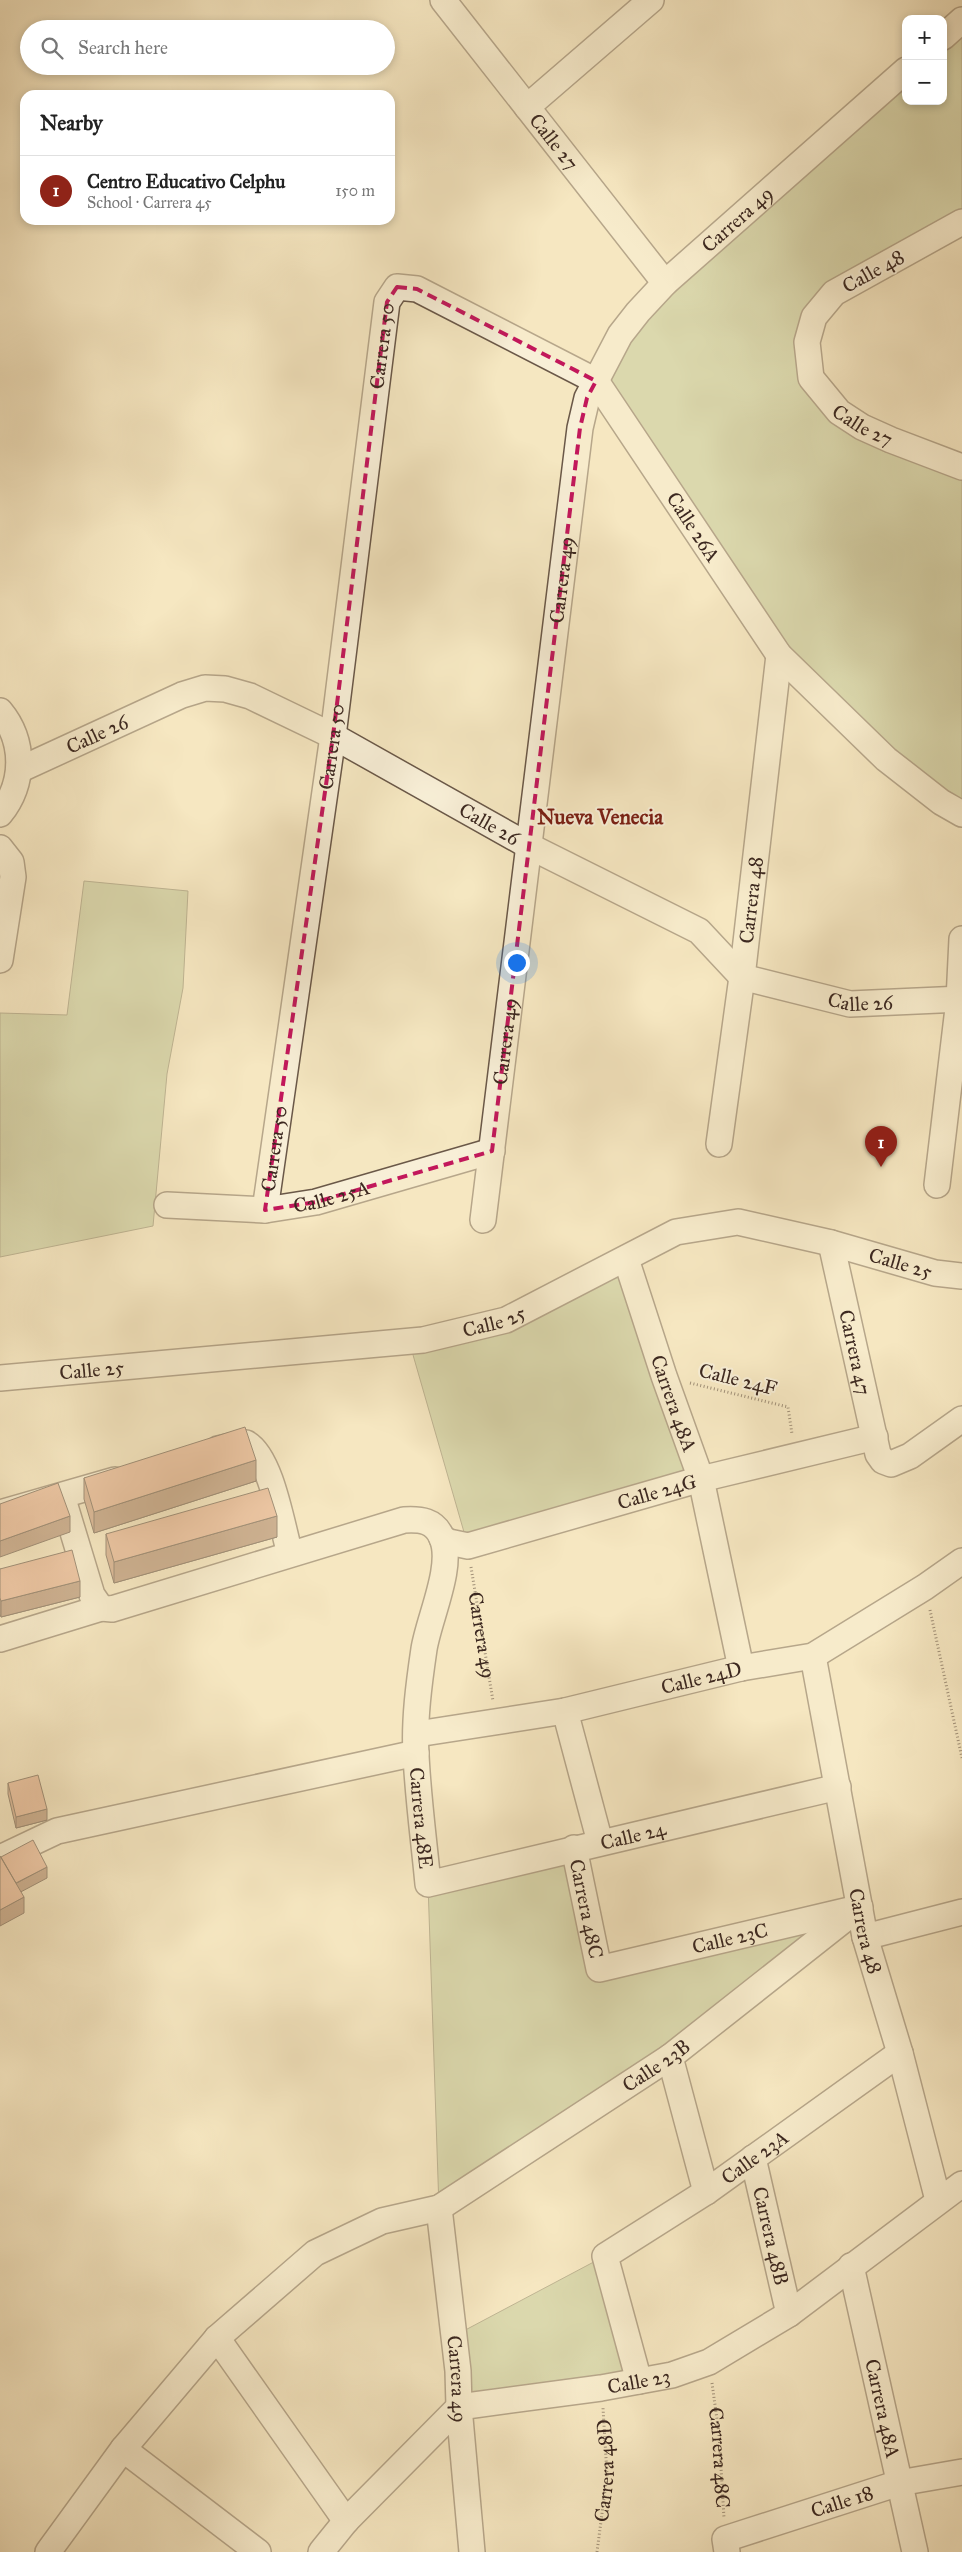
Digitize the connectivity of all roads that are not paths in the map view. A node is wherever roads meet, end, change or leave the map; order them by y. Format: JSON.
{"nodes":[{"id":1,"x":442,"y":0,"type":"edge"},
{"id":2,"x":651,"y":0,"type":"edge"},
{"id":3,"x":962,"y":20,"type":"edge"},
{"id":4,"x":947,"y":33,"type":"edge"},
{"id":5,"x":902,"y":74,"type":"edge"},
{"id":6,"x":527,"y":107,"type":"junction"},
{"id":7,"x":962,"y":222,"type":"edge"},
{"id":8,"x":665,"y":283,"type":"junction"},
{"id":9,"x":397,"y":288,"type":"joint"},
{"id":10,"x":807,"y":342,"type":"joint"},
{"id":11,"x":596,"y":381,"type":"junction"},
{"id":12,"x":962,"y":467,"type":"edge"},
{"id":13,"x":779,"y":655,"type":"junction"},
{"id":14,"x":0,"y":711,"type":"edge"},
{"id":15,"x":333,"y":736,"type":"junction"},
{"id":16,"x":19,"y":770,"type":"junction"},
{"id":17,"x":0,"y":814,"type":"edge"},
{"id":18,"x":962,"y":814,"type":"edge"},
{"id":19,"x":529,"y":846,"type":"junction"},
{"id":20,"x":0,"y":848,"type":"edge"},
{"id":21,"x":962,"y":939,"type":"edge"},
{"id":22,"x":0,"y":960,"type":"edge"},
{"id":23,"x":742,"y":977,"type":"junction"},
{"id":24,"x":960,"y":1000,"type":"edge"},
{"id":25,"x":719,"y":1144,"type":"dead end"},
{"id":26,"x":492,"y":1152,"type":"junction"},
{"id":27,"x":937,"y":1185,"type":"dead end"},
{"id":28,"x":167,"y":1205,"type":"dead end"},
{"id":29,"x":265,"y":1210,"type":"junction"},
{"id":30,"x":483,"y":1220,"type":"dead end"},
{"id":31,"x":831,"y":1243,"type":"junction"},
{"id":32,"x":626,"y":1260,"type":"junction"},
{"id":33,"x":962,"y":1276,"type":"edge"},
{"id":34,"x":0,"y":1378,"type":"edge"},
{"id":35,"x":962,"y":1420,"type":"edge"},
{"id":36,"x":875,"y":1437,"type":"junction"},
{"id":37,"x":195,"y":1456,"type":"edge"},
{"id":38,"x":138,"y":1473,"type":"edge"},
{"id":39,"x":701,"y":1479,"type":"junction"},
{"id":40,"x":62,"y":1496,"type":"junction"},
{"id":41,"x":0,"y":1513,"type":"edge"},
{"id":42,"x":442,"y":1538,"type":"junction"},
{"id":43,"x":290,"y":1554,"type":"junction"},
{"id":44,"x":962,"y":1561,"type":"edge"},
{"id":45,"x":101,"y":1608,"type":"junction"},
{"id":46,"x":0,"y":1639,"type":"edge"},
{"id":47,"x":813,"y":1656,"type":"junction"},
{"id":48,"x":741,"y":1668,"type":"junction"},
{"id":49,"x":565,"y":1711,"type":"junction"},
{"id":50,"x":416,"y":1743,"type":"junction"},
{"id":51,"x":838,"y":1787,"type":"junction"},
{"id":52,"x":600,"y":1842,"type":"junction"},
{"id":53,"x":574,"y":1848,"type":"junction"},
{"id":54,"x":0,"y":1858,"type":"edge"},
{"id":55,"x":428,"y":1884,"type":"joint"},
{"id":56,"x":860,"y":1907,"type":"junction"},
{"id":57,"x":962,"y":1912,"type":"edge"},
{"id":58,"x":865,"y":1936,"type":"junction"},
{"id":59,"x":599,"y":1969,"type":"joint"},
{"id":60,"x":900,"y":2053,"type":"junction"},
{"id":61,"x":670,"y":2057,"type":"junction"},
{"id":62,"x":753,"y":2158,"type":"junction"},
{"id":63,"x":962,"y":2184,"type":"edge"},
{"id":64,"x":706,"y":2192,"type":"junction"},
{"id":65,"x":938,"y":2200,"type":"junction"},
{"id":66,"x":439,"y":2208,"type":"junction"},
{"id":67,"x":851,"y":2266,"type":"junction"},
{"id":68,"x":789,"y":2314,"type":"junction"},
{"id":69,"x":217,"y":2338,"type":"junction"},
{"id":70,"x":639,"y":2381,"type":"junction"},
{"id":71,"x":459,"y":2407,"type":"junction"},
{"id":72,"x":123,"y":2449,"type":"junction"},
{"id":73,"x":962,"y":2472,"type":"edge"},
{"id":74,"x":899,"y":2483,"type":"junction"},
{"id":75,"x":346,"y":2520,"type":"junction"},
{"id":76,"x":726,"y":2546,"type":"edge"},
{"id":77,"x":48,"y":2552,"type":"edge"},
{"id":78,"x":258,"y":2552,"type":"edge"},
{"id":79,"x":321,"y":2552,"type":"edge"},
{"id":80,"x":472,"y":2552,"type":"edge"},
{"id":81,"x":915,"y":2552,"type":"edge"}],
"edges":[{"from":1,"to":6,"type":"street","name":"Calle 27"},
{"from":2,"to":6,"type":"street"},
{"from":3,"to":4,"type":"street"},
{"from":5,"to":8,"type":"street","name":"Carrera 49"},
{"from":6,"to":8,"type":"street","name":"Calle 27"},
{"from":7,"to":10,"type":"street","name":"Calle 48"},
{"from":8,"to":11,"type":"street","name":"Carrera 49"},
{"from":9,"to":11,"type":"street","name":"Calle 26A"},
{"from":9,"to":15,"type":"street","name":"Carrera 50"},
{"from":10,"to":12,"type":"street","name":"Calle 27"},
{"from":11,"to":13,"type":"street","name":"Calle 26A"},
{"from":11,"to":19,"type":"street","name":"Carrera 49"},
{"from":13,"to":18,"type":"street","name":"Calle 26A"},
{"from":13,"to":23,"type":"street","name":"Carrera 48"},
{"from":14,"to":16,"type":"street"},
{"from":15,"to":16,"type":"street","name":"Calle 26"},
{"from":15,"to":19,"type":"street","name":"Calle 26"},
{"from":15,"to":29,"type":"street","name":"Carrera 50"},
{"from":16,"to":17,"type":"street"},
{"from":19,"to":23,"type":"street","name":"Calle 26"},
{"from":19,"to":26,"type":"street","name":"Carrera 49"},
{"from":20,"to":22,"type":"street"},
{"from":21,"to":24,"type":"street"},
{"from":23,"to":24,"type":"street","name":"Calle 26"},
{"from":23,"to":25,"type":"street","name":"Carrera 48"},
{"from":24,"to":27,"type":"street"},
{"from":26,"to":29,"type":"street","name":"Calle 25A"},
{"from":26,"to":30,"type":"street","name":"Carrera 49"},
{"from":28,"to":29,"type":"street","name":"Calle 25A"},
{"from":31,"to":32,"type":"street","name":"Calle 25"},
{"from":31,"to":33,"type":"street","name":"Calle 25"},
{"from":31,"to":36,"type":"street","name":"Carrera 47"},
{"from":32,"to":34,"type":"street","name":"Calle 25"},
{"from":32,"to":39,"type":"street","name":"Carrera 48A"},
{"from":35,"to":36,"type":"street","name":"Carrera 47"},
{"from":36,"to":39,"type":"street","name":"Calle 24G"},
{"from":37,"to":43,"type":"street"},
{"from":38,"to":40,"type":"street"},
{"from":39,"to":42,"type":"street","name":"Calle 24G"},
{"from":39,"to":48,"type":"street","name":"Carrera 48A"},
{"from":40,"to":41,"type":"street"},
{"from":40,"to":45,"type":"street"},
{"from":42,"to":43,"type":"street"},
{"from":42,"to":50,"type":"street","name":"Carrera 48E"},
{"from":43,"to":45,"type":"street"},
{"from":44,"to":47,"type":"street","name":"Calle 24D"},
{"from":45,"to":46,"type":"street"},
{"from":47,"to":48,"type":"street","name":"Calle 24D"},
{"from":47,"to":51,"type":"street","name":"Carrera 48"},
{"from":48,"to":49,"type":"street","name":"Calle 24D"},
{"from":49,"to":50,"type":"street","name":"Calle 24D"},
{"from":49,"to":52,"type":"street","name":"Carrera 48C"},
{"from":50,"to":54,"type":"street","name":"Calle 24D"},
{"from":50,"to":55,"type":"street","name":"Carrera 48E"},
{"from":51,"to":52,"type":"street","name":"Calle 24"},
{"from":51,"to":56,"type":"street","name":"Carrera 48"},
{"from":52,"to":53,"type":"street","name":"Calle 24"},
{"from":53,"to":55,"type":"street","name":"Calle 24"},
{"from":53,"to":59,"type":"street","name":"Carrera 48C"},
{"from":56,"to":58,"type":"street","name":"Carrera 48"},
{"from":56,"to":59,"type":"street","name":"Calle 23C"},
{"from":56,"to":61,"type":"street","name":"Calle 23B"},
{"from":57,"to":58,"type":"street"},
{"from":58,"to":60,"type":"street","name":"Carrera 48"},
{"from":60,"to":62,"type":"street","name":"Calle 23A"},
{"from":60,"to":65,"type":"street","name":"Carrera 48"},
{"from":61,"to":64,"type":"street"},
{"from":61,"to":66,"type":"street","name":"Calle 23B"},
{"from":62,"to":64,"type":"street","name":"Calle 23A"},
{"from":62,"to":68,"type":"street","name":"Carrera 48B"},
{"from":63,"to":65,"type":"street","name":"Calle 23"},
{"from":64,"to":70,"type":"street","name":"Calle 23A"},
{"from":65,"to":67,"type":"street","name":"Calle 23"},
{"from":66,"to":69,"type":"street"},
{"from":66,"to":71,"type":"street","name":"Carrera 49"},
{"from":67,"to":68,"type":"street","name":"Calle 23"},
{"from":67,"to":74,"type":"street","name":"Carrera 48A"},
{"from":68,"to":70,"type":"street","name":"Calle 23"},
{"from":69,"to":72,"type":"street"},
{"from":69,"to":75,"type":"street"},
{"from":70,"to":71,"type":"street","name":"Calle 23"},
{"from":71,"to":75,"type":"street"},
{"from":71,"to":80,"type":"street","name":"Carrera 49"},
{"from":72,"to":77,"type":"street"},
{"from":72,"to":78,"type":"street"},
{"from":73,"to":74,"type":"street","name":"Calle 18"},
{"from":74,"to":76,"type":"street","name":"Calle 18"},
{"from":74,"to":81,"type":"street","name":"Carrera 48A"},
{"from":75,"to":79,"type":"street"}]}
